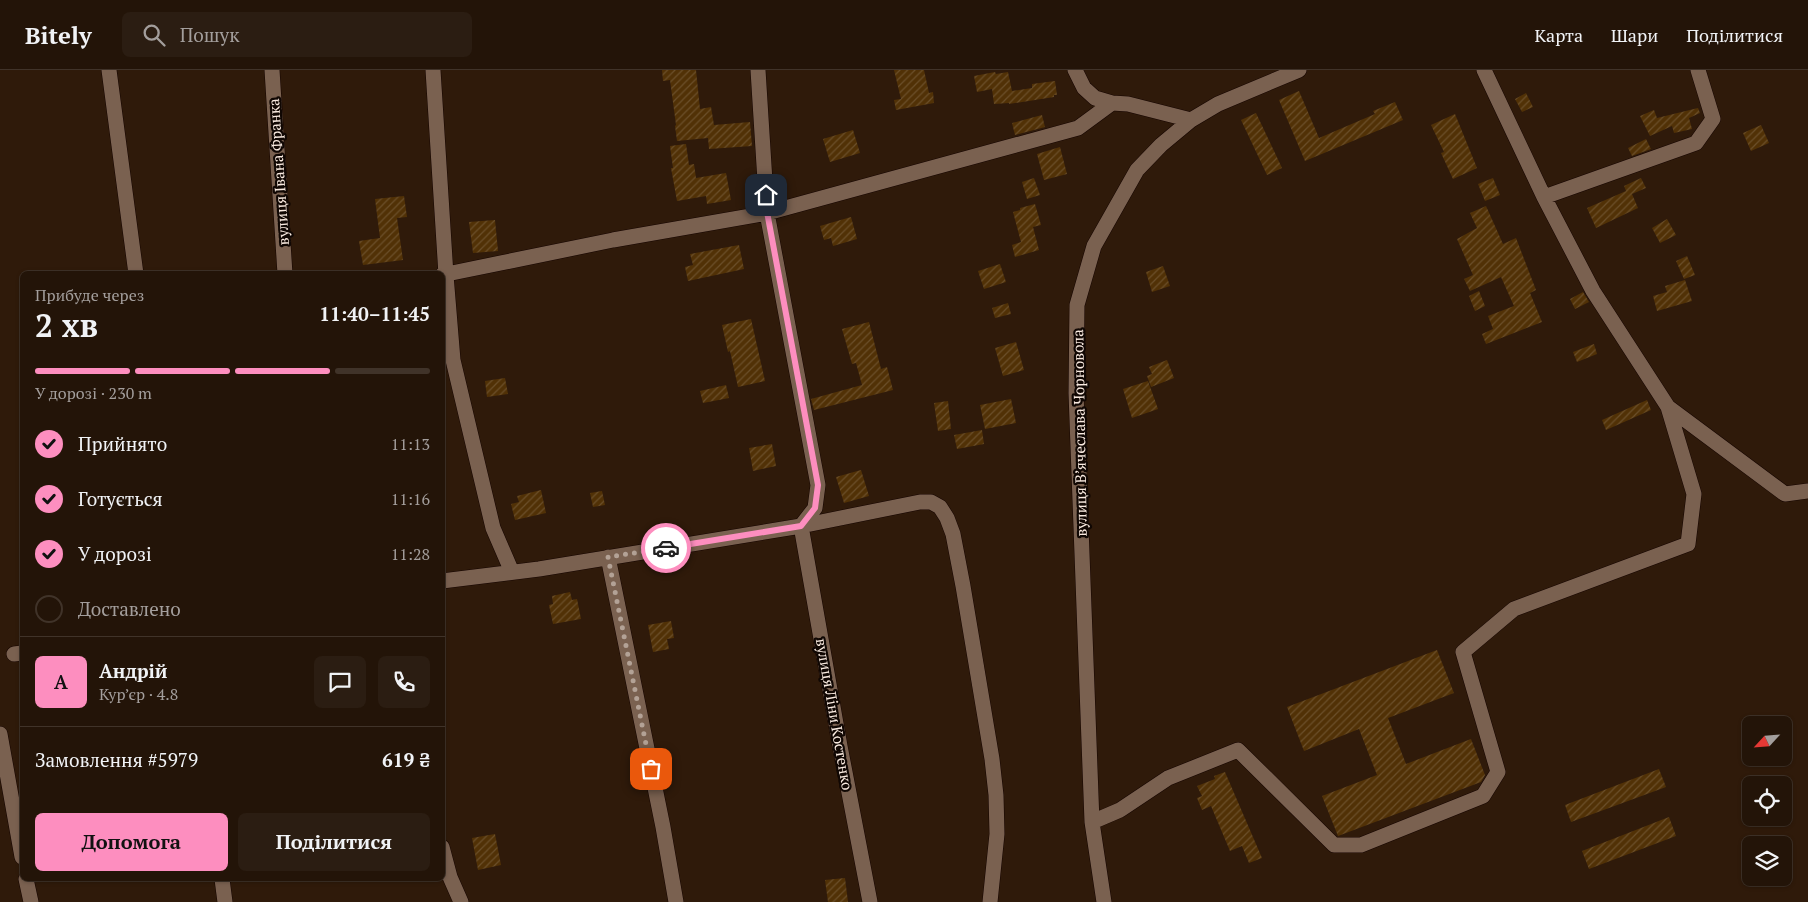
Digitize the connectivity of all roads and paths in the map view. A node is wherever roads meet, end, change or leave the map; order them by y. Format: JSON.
{"nodes":[{"id":1,"x":109,"y":70,"type":"edge"},
{"id":2,"x":272,"y":70,"type":"edge"},
{"id":3,"x":433,"y":70,"type":"edge"},
{"id":4,"x":758,"y":70,"type":"edge"},
{"id":5,"x":1075,"y":70,"type":"edge"},
{"id":6,"x":1299,"y":70,"type":"edge"},
{"id":7,"x":1484,"y":70,"type":"edge"},
{"id":8,"x":1698,"y":70,"type":"edge"},
{"id":9,"x":1112,"y":104,"type":"junction"},
{"id":10,"x":1191,"y":120,"type":"junction"},
{"id":11,"x":1544,"y":197,"type":"junction"},
{"id":12,"x":767,"y":212,"type":"junction"},
{"id":13,"x":136,"y":271,"type":"edge"},
{"id":14,"x":285,"y":271,"type":"edge"},
{"id":15,"x":444,"y":271,"type":"edge"},
{"id":16,"x":445,"y":275,"type":"edge"},
{"id":17,"x":445,"y":284,"type":"edge"},
{"id":18,"x":1668,"y":407,"type":"junction"},
{"id":19,"x":1808,"y":491,"type":"edge"},
{"id":20,"x":801,"y":526,"type":"junction"},
{"id":21,"x":608,"y":557,"type":"junction"},
{"id":22,"x":512,"y":572,"type":"junction"},
{"id":23,"x":445,"y":582,"type":"edge"},
{"id":24,"x":0,"y":734,"type":"edge"},
{"id":25,"x":1092,"y":822,"type":"junction"},
{"id":26,"x":20,"y":846,"type":"edge"},
{"id":27,"x":445,"y":858,"type":"edge"},
{"id":28,"x":26,"y":881,"type":"edge"},
{"id":29,"x":222,"y":881,"type":"edge"},
{"id":30,"x":31,"y":902,"type":"edge"},
{"id":31,"x":225,"y":902,"type":"edge"},
{"id":32,"x":461,"y":902,"type":"edge"},
{"id":33,"x":676,"y":902,"type":"edge"},
{"id":34,"x":870,"y":902,"type":"edge"},
{"id":35,"x":990,"y":902,"type":"edge"},
{"id":36,"x":1104,"y":902,"type":"edge"}],
"edges":[{"from":1,"to":13,"type":"street"},
{"from":2,"to":14,"type":"street","name":"вулиця Івана Франка"},
{"from":3,"to":15,"type":"street"},
{"from":4,"to":12,"type":"street"},
{"from":5,"to":9,"type":"street"},
{"from":6,"to":10,"type":"street","name":"вулиця Вʼячеслава Чорновола"},
{"from":7,"to":11,"type":"street"},
{"from":8,"to":11,"type":"street"},
{"from":9,"to":10,"type":"street"},
{"from":9,"to":12,"type":"street"},
{"from":10,"to":25,"type":"street","name":"вулиця Вʼячеслава Чорновола"},
{"from":11,"to":18,"type":"street"},
{"from":12,"to":16,"type":"street"},
{"from":12,"to":20,"type":"street"},
{"from":17,"to":22,"type":"street"},
{"from":18,"to":19,"type":"street"},
{"from":18,"to":25,"type":"street"},
{"from":20,"to":21,"type":"street"},
{"from":20,"to":34,"type":"street","name":"вулиця Ліни Костенко"},
{"from":20,"to":35,"type":"street"},
{"from":21,"to":22,"type":"street"},
{"from":21,"to":33,"type":"street"},
{"from":22,"to":23,"type":"street"},
{"from":24,"to":26,"type":"street"},
{"from":25,"to":36,"type":"street","name":"вулиця Вʼячеслава Чорновола"},
{"from":27,"to":32,"type":"street"},
{"from":28,"to":30,"type":"street"},
{"from":29,"to":31,"type":"street"}]}
